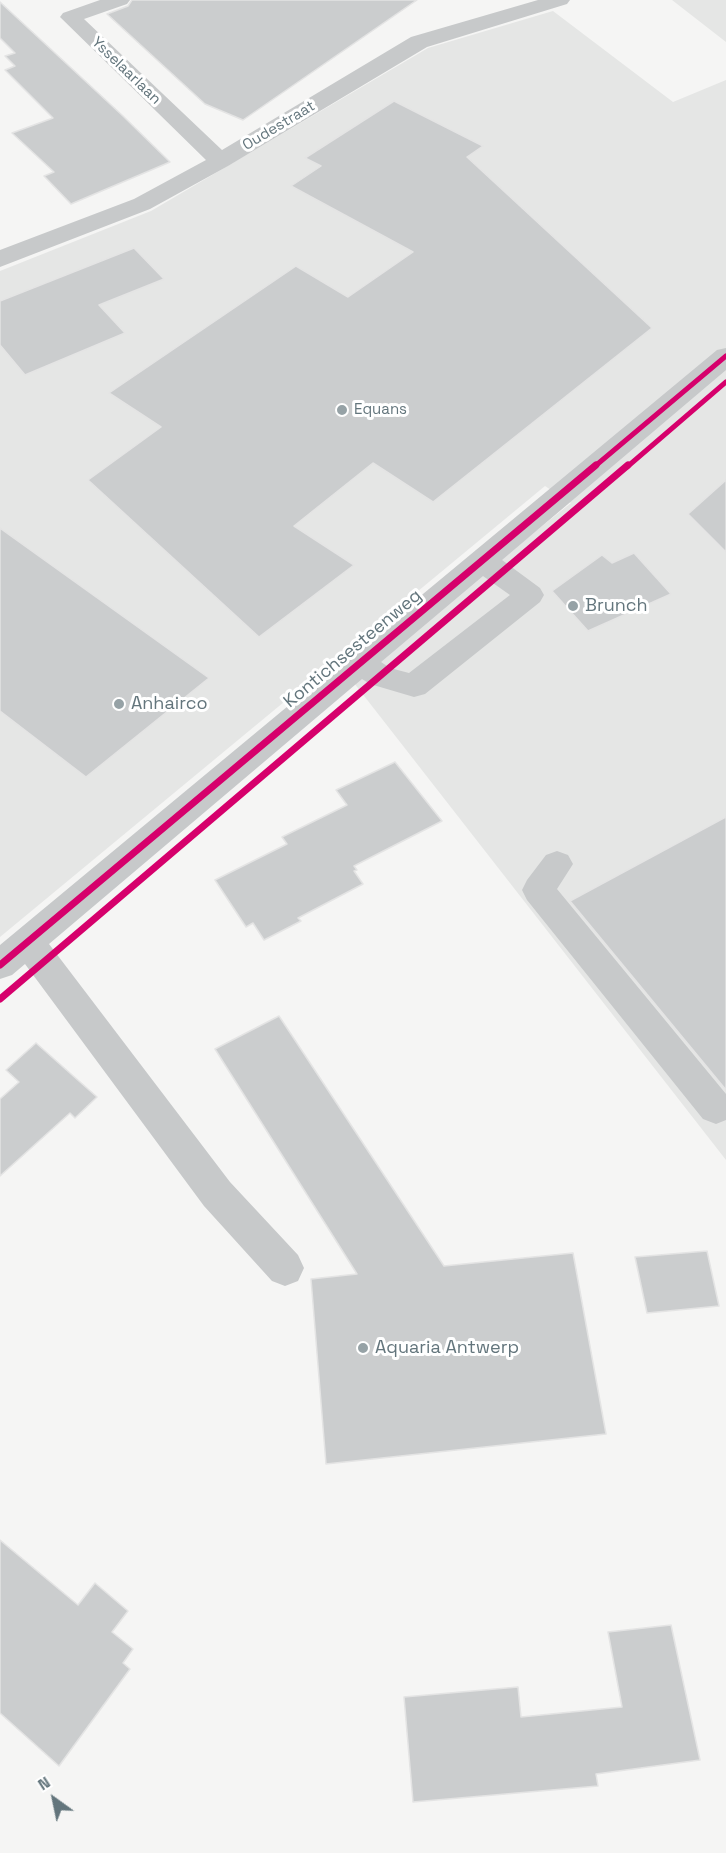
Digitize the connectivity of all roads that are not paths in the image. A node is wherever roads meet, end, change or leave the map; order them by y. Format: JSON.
{"nodes":[{"id":1,"x":120,"y":0,"type":"edge"},
{"id":2,"x":560,"y":0,"type":"edge"},
{"id":3,"x":220,"y":162,"type":"junction"},
{"id":4,"x":0,"y":259,"type":"edge"},
{"id":5,"x":726,"y":356,"type":"edge"},
{"id":6,"x":483,"y":561,"type":"junction"},
{"id":7,"x":361,"y":663,"type":"junction"},
{"id":8,"x":557,"y":864,"type":"dead end"},
{"id":9,"x":28,"y":942,"type":"junction"},
{"id":10,"x":0,"y":965,"type":"edge"},
{"id":11,"x":716,"y":1108,"type":"dead end"},
{"id":12,"x":285,"y":1268,"type":"dead end"}],
"edges":[{"from":1,"to":3,"type":"street","name":"Ysselaarlaan"},
{"from":2,"to":3,"type":"street","name":"Oudestraat"},
{"from":3,"to":4,"type":"street","name":"Oudestraat"},
{"from":5,"to":6,"type":"street","name":"Kontichsesteenweg"},
{"from":6,"to":7,"type":"street","name":"Kontichsesteenweg"},
{"from":6,"to":7,"type":"street"},
{"from":7,"to":9,"type":"street","name":"Kontichsesteenweg"},
{"from":8,"to":11,"type":"street"},
{"from":9,"to":10,"type":"street","name":"Kontichsesteenweg"},
{"from":9,"to":12,"type":"street"}]}
